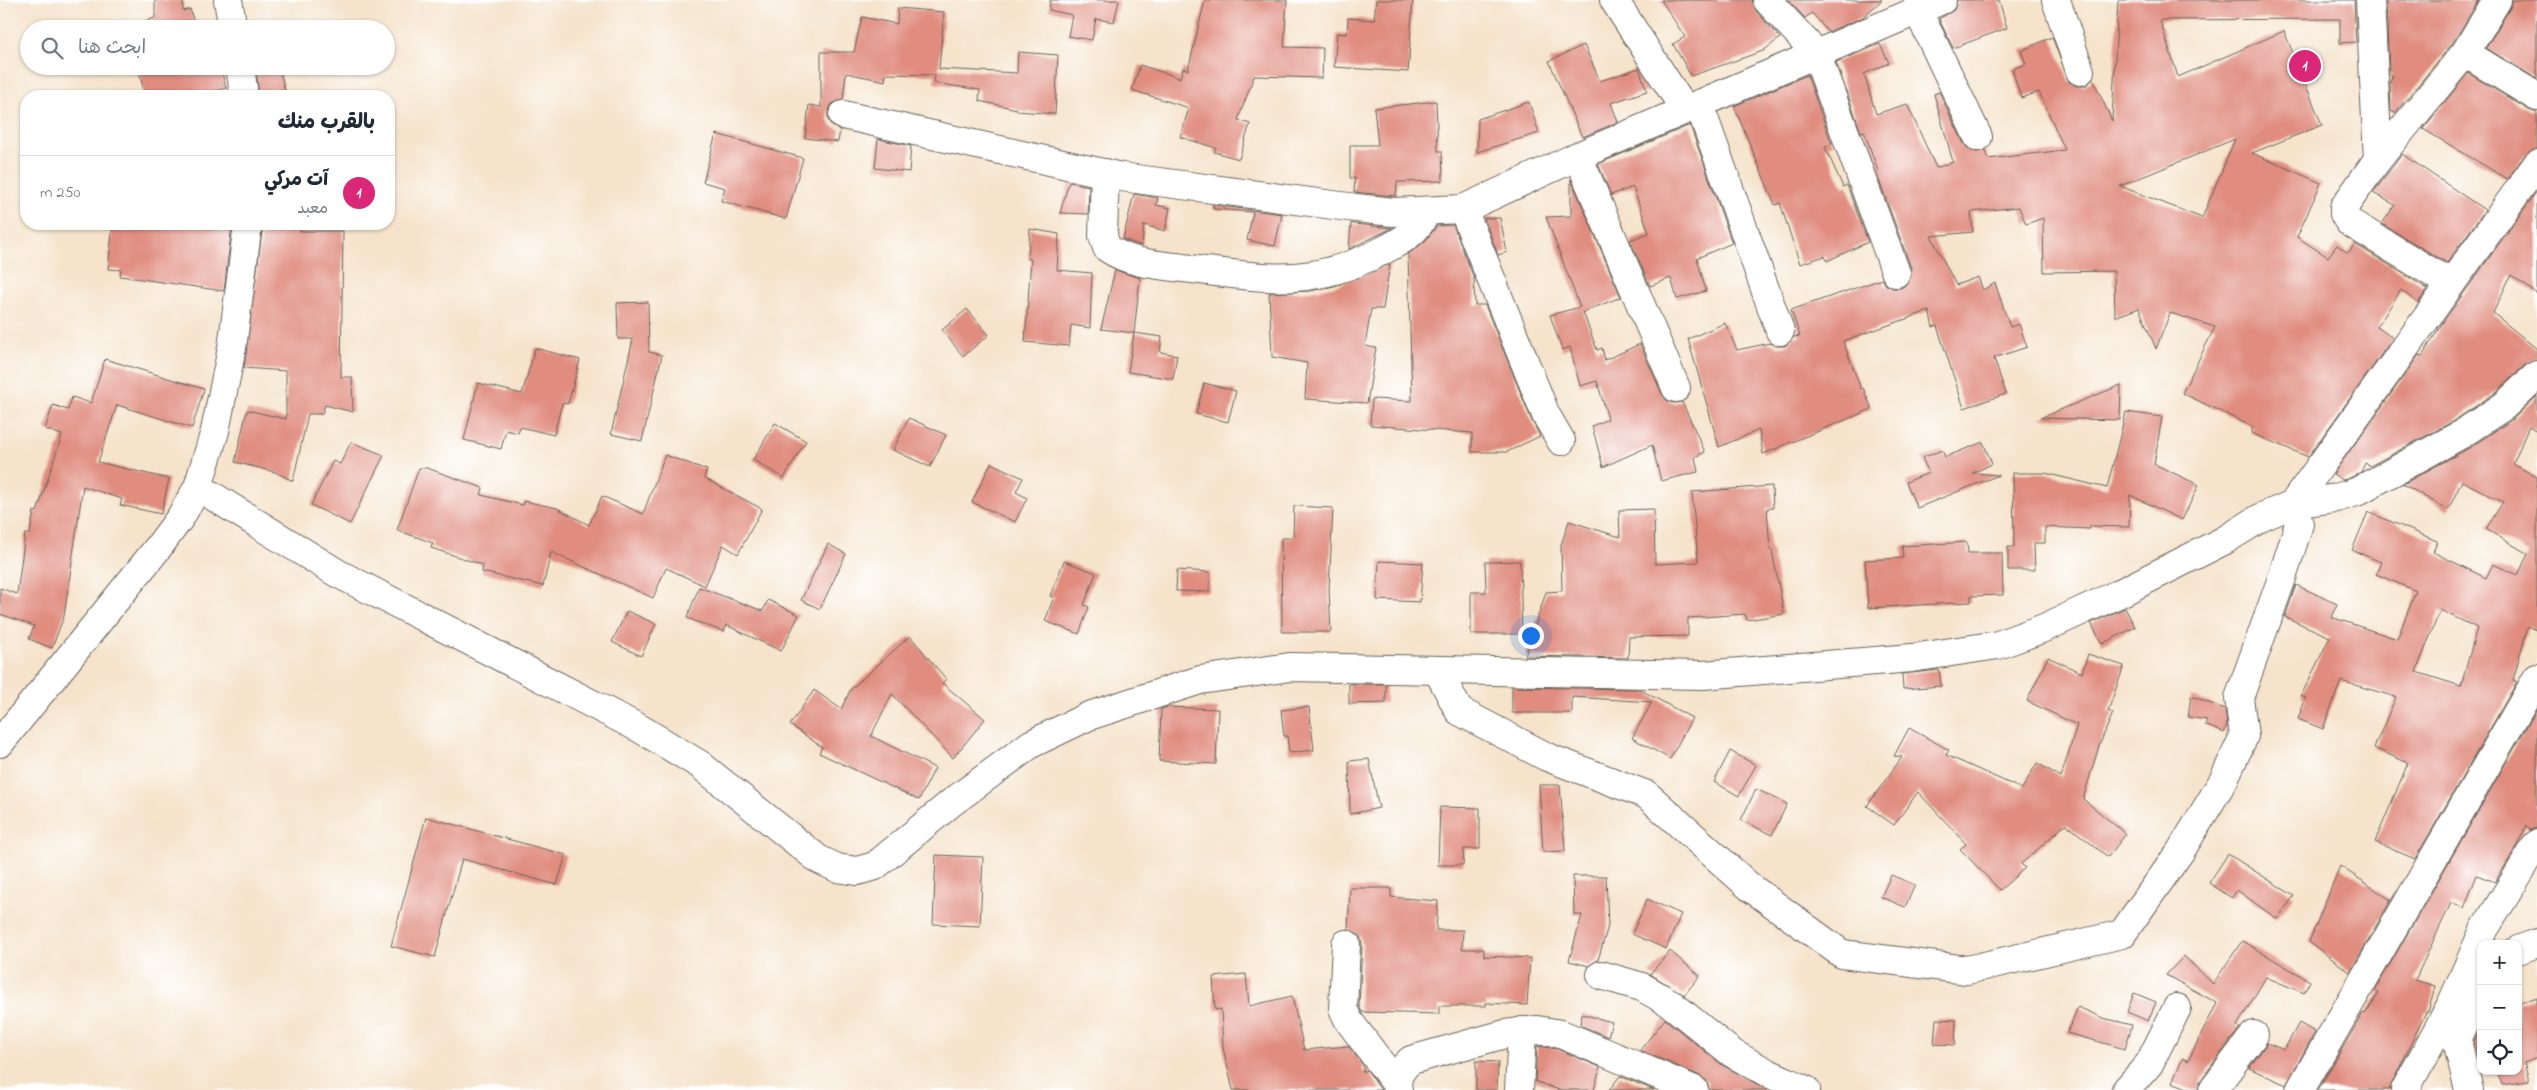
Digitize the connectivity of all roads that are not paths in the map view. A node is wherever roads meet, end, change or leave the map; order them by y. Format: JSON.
{"nodes":[{"id":1,"x":228,"y":0,"type":"edge"},
{"id":2,"x":1614,"y":0,"type":"edge"},
{"id":3,"x":1767,"y":0,"type":"edge"},
{"id":4,"x":2056,"y":0,"type":"edge"},
{"id":5,"x":2370,"y":0,"type":"edge"},
{"id":6,"x":2497,"y":0,"type":"edge"},
{"id":7,"x":1930,"y":6,"type":"edge"},
{"id":8,"x":231,"y":20,"type":"edge"},
{"id":9,"x":1816,"y":53,"type":"junction"},
{"id":10,"x":2465,"y":53,"type":"junction"},
{"id":11,"x":2080,"y":71,"type":"dead end"},
{"id":12,"x":241,"y":75,"type":"edge"},
{"id":13,"x":243,"y":90,"type":"edge"},
{"id":14,"x":2537,"y":97,"type":"edge"},
{"id":15,"x":1692,"y":107,"type":"junction"},
{"id":16,"x":843,"y":114,"type":"dead end"},
{"id":17,"x":1978,"y":137,"type":"dead end"},
{"id":18,"x":1578,"y":156,"type":"junction"},
{"id":19,"x":2378,"y":159,"type":"junction"},
{"id":20,"x":2537,"y":164,"type":"edge"},
{"id":21,"x":1105,"y":173,"type":"junction"},
{"id":22,"x":1463,"y":209,"type":"junction"},
{"id":23,"x":1427,"y":210,"type":"junction"},
{"id":24,"x":247,"y":230,"type":"edge"},
{"id":25,"x":1896,"y":273,"type":"dead end"},
{"id":26,"x":2451,"y":284,"type":"junction"},
{"id":27,"x":1780,"y":331,"type":"dead end"},
{"id":28,"x":2537,"y":374,"type":"edge"},
{"id":29,"x":1676,"y":388,"type":"dead end"},
{"id":30,"x":1561,"y":441,"type":"dead end"},
{"id":31,"x":198,"y":487,"type":"junction"},
{"id":32,"x":2294,"y":504,"type":"junction"},
{"id":33,"x":1438,"y":671,"type":"junction"},
{"id":34,"x":2537,"y":678,"type":"edge"},
{"id":35,"x":0,"y":743,"type":"edge"},
{"id":36,"x":2537,"y":844,"type":"edge"},
{"id":37,"x":2537,"y":943,"type":"edge"},
{"id":38,"x":1346,"y":944,"type":"dead end"},
{"id":39,"x":2522,"y":949,"type":"edge"},
{"id":40,"x":1602,"y":975,"type":"dead end"},
{"id":41,"x":2477,"y":997,"type":"edge"},
{"id":42,"x":2177,"y":1008,"type":"dead end"},
{"id":43,"x":1522,"y":1031,"type":"junction"},
{"id":44,"x":2254,"y":1035,"type":"dead end"},
{"id":45,"x":1398,"y":1087,"type":"edge"},
{"id":46,"x":1519,"y":1090,"type":"edge"},
{"id":47,"x":1694,"y":1090,"type":"edge"},
{"id":48,"x":1806,"y":1090,"type":"edge"},
{"id":49,"x":2126,"y":1090,"type":"edge"},
{"id":50,"x":2213,"y":1090,"type":"edge"},
{"id":51,"x":2300,"y":1090,"type":"edge"},
{"id":52,"x":2405,"y":1090,"type":"edge"},
{"id":53,"x":2469,"y":1090,"type":"edge"}],
"edges":[{"from":1,"to":8,"type":"street"},
{"from":2,"to":15,"type":"street"},
{"from":3,"to":9,"type":"street"},
{"from":4,"to":11,"type":"street"},
{"from":5,"to":19,"type":"street"},
{"from":6,"to":10,"type":"street"},
{"from":7,"to":9,"type":"street"},
{"from":7,"to":17,"type":"street"},
{"from":9,"to":15,"type":"street"},
{"from":9,"to":25,"type":"street"},
{"from":10,"to":14,"type":"street"},
{"from":10,"to":19,"type":"street"},
{"from":12,"to":13,"type":"street"},
{"from":15,"to":18,"type":"street"},
{"from":15,"to":27,"type":"street"},
{"from":16,"to":21,"type":"street"},
{"from":18,"to":22,"type":"street"},
{"from":18,"to":29,"type":"street"},
{"from":19,"to":26,"type":"street"},
{"from":20,"to":26,"type":"street"},
{"from":21,"to":23,"type":"street"},
{"from":21,"to":23,"type":"street"},
{"from":22,"to":23,"type":"street"},
{"from":22,"to":30,"type":"street"},
{"from":24,"to":31,"type":"street"},
{"from":26,"to":32,"type":"street"},
{"from":28,"to":32,"type":"street"},
{"from":31,"to":33,"type":"street"},
{"from":31,"to":35,"type":"street"},
{"from":32,"to":33,"type":"street"},
{"from":32,"to":33,"type":"street"},
{"from":34,"to":51,"type":"street"},
{"from":36,"to":52,"type":"street"},
{"from":37,"to":39,"type":"street"},
{"from":38,"to":45,"type":"street"},
{"from":40,"to":48,"type":"street"},
{"from":41,"to":53,"type":"street"},
{"from":42,"to":49,"type":"street"},
{"from":43,"to":45,"type":"street"},
{"from":43,"to":46,"type":"street"},
{"from":43,"to":47,"type":"street"},
{"from":44,"to":50,"type":"street"}]}
